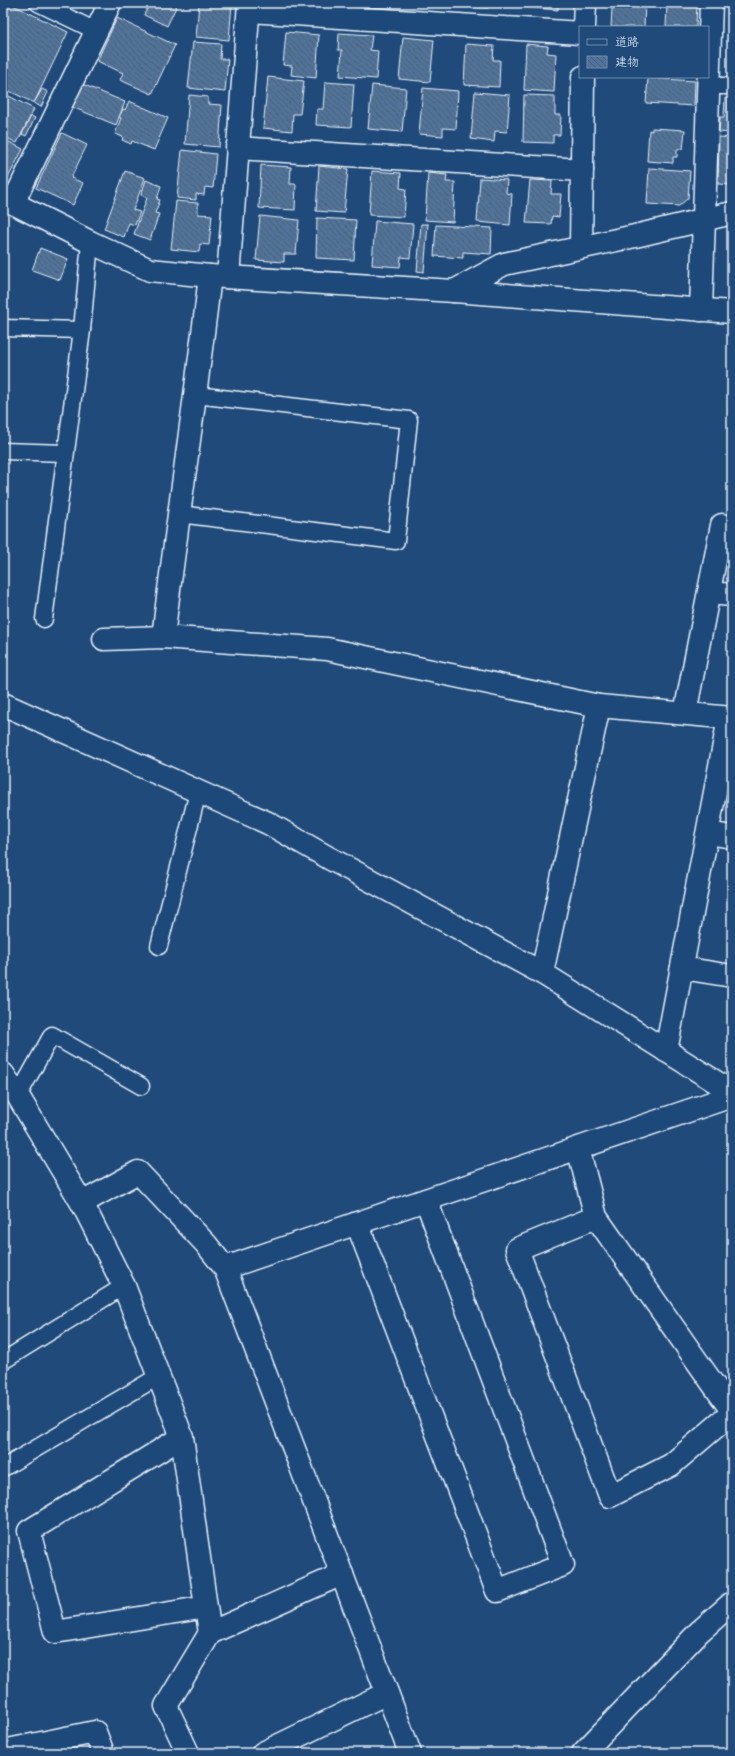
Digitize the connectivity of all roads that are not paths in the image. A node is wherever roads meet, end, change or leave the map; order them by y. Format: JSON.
{"nodes":[{"id":1,"x":38,"y":3,"type":"edge"},
{"id":2,"x":110,"y":3,"type":"edge"},
{"id":3,"x":585,"y":3,"type":"edge"},
{"id":4,"x":712,"y":3,"type":"edge"},
{"id":5,"x":249,"y":7,"type":"edge"},
{"id":6,"x":584,"y":26,"type":"edge"},
{"id":7,"x":96,"y":30,"type":"junction"},
{"id":8,"x":579,"y":33,"type":"edge"},
{"id":9,"x":709,"y":65,"type":"edge"},
{"id":10,"x":584,"y":78,"type":"edge"},
{"id":11,"x":708,"y":78,"type":"edge"},
{"id":12,"x":708,"y":86,"type":"junction"},
{"id":13,"x":732,"y":86,"type":"edge"},
{"id":14,"x":237,"y":148,"type":"junction"},
{"id":15,"x":582,"y":170,"type":"junction"},
{"id":16,"x":8,"y":202,"type":"edge"},
{"id":17,"x":732,"y":213,"type":"edge"},
{"id":18,"x":704,"y":218,"type":"junction"},
{"id":19,"x":90,"y":242,"type":"junction"},
{"id":20,"x":581,"y":247,"type":"junction"},
{"id":21,"x":219,"y":276,"type":"junction"},
{"id":22,"x":454,"y":291,"type":"junction"},
{"id":23,"x":701,"y":310,"type":"junction"},
{"id":24,"x":732,"y":312,"type":"edge"},
{"id":25,"x":3,"y":328,"type":"edge"},
{"id":26,"x":82,"y":330,"type":"junction"},
{"id":27,"x":196,"y":395,"type":"junction"},
{"id":28,"x":3,"y":451,"type":"edge"},
{"id":29,"x":65,"y":453,"type":"junction"},
{"id":30,"x":179,"y":514,"type":"junction"},
{"id":31,"x":722,"y":525,"type":"dead end"},
{"id":32,"x":708,"y":593,"type":"junction"},
{"id":33,"x":732,"y":595,"type":"edge"},
{"id":34,"x":44,"y":619,"type":"dead end"},
{"id":35,"x":163,"y":637,"type":"junction"},
{"id":36,"x":104,"y":639,"type":"dead end"},
{"id":37,"x":3,"y":704,"type":"edge"},
{"id":38,"x":599,"y":706,"type":"junction"},
{"id":39,"x":685,"y":714,"type":"junction"},
{"id":40,"x":731,"y":718,"type":"edge"},
{"id":41,"x":198,"y":792,"type":"junction"},
{"id":42,"x":708,"y":833,"type":"junction"},
{"id":43,"x":732,"y":837,"type":"edge"},
{"id":44,"x":159,"y":946,"type":"dead end"},
{"id":45,"x":682,"y":968,"type":"junction"},
{"id":46,"x":542,"y":973,"type":"junction"},
{"id":47,"x":732,"y":976,"type":"edge"},
{"id":48,"x":666,"y":1051,"type":"junction"},
{"id":49,"x":3,"y":1074,"type":"edge"},
{"id":50,"x":141,"y":1086,"type":"dead end"},
{"id":51,"x":732,"y":1092,"type":"edge"},
{"id":52,"x":18,"y":1096,"type":"junction"},
{"id":53,"x":732,"y":1096,"type":"edge"},
{"id":54,"x":578,"y":1148,"type":"junction"},
{"id":55,"x":426,"y":1200,"type":"junction"},
{"id":56,"x":82,"y":1203,"type":"junction"},
{"id":57,"x":596,"y":1217,"type":"junction"},
{"id":58,"x":357,"y":1223,"type":"junction"},
{"id":59,"x":225,"y":1268,"type":"junction"},
{"id":60,"x":124,"y":1286,"type":"junction"},
{"id":61,"x":3,"y":1361,"type":"edge"},
{"id":62,"x":159,"y":1376,"type":"junction"},
{"id":63,"x":732,"y":1412,"type":"edge"},
{"id":64,"x":182,"y":1437,"type":"junction"},
{"id":65,"x":3,"y":1468,"type":"edge"},
{"id":66,"x":342,"y":1574,"type":"junction"},
{"id":67,"x":732,"y":1603,"type":"edge"},
{"id":68,"x":206,"y":1607,"type":"junction"},
{"id":69,"x":210,"y":1633,"type":"junction"},
{"id":70,"x":387,"y":1692,"type":"junction"},
{"id":71,"x":3,"y":1751,"type":"edge"},
{"id":72,"x":103,"y":1753,"type":"edge"},
{"id":73,"x":188,"y":1753,"type":"edge"},
{"id":74,"x":263,"y":1753,"type":"edge"},
{"id":75,"x":410,"y":1753,"type":"edge"},
{"id":76,"x":583,"y":1753,"type":"edge"}],
"edges":[{"from":1,"to":7,"type":"lane"},
{"from":2,"to":7,"type":"street"},
{"from":3,"to":6,"type":"street"},
{"from":4,"to":9,"type":"street"},
{"from":5,"to":8,"type":"street"},
{"from":5,"to":14,"type":"street"},
{"from":7,"to":16,"type":"street"},
{"from":10,"to":15,"type":"street"},
{"from":11,"to":12,"type":"street"},
{"from":12,"to":13,"type":"lane"},
{"from":12,"to":18,"type":"street"},
{"from":14,"to":15,"type":"street"},
{"from":14,"to":21,"type":"street"},
{"from":15,"to":20,"type":"street"},
{"from":16,"to":19,"type":"street"},
{"from":17,"to":18,"type":"street"},
{"from":18,"to":20,"type":"street"},
{"from":18,"to":23,"type":"street"},
{"from":19,"to":21,"type":"street"},
{"from":19,"to":26,"type":"lane"},
{"from":20,"to":22,"type":"street"},
{"from":21,"to":22,"type":"street"},
{"from":21,"to":27,"type":"street"},
{"from":22,"to":23,"type":"street"},
{"from":23,"to":24,"type":"street"},
{"from":25,"to":26,"type":"lane"},
{"from":26,"to":29,"type":"lane"},
{"from":27,"to":30,"type":"street"},
{"from":27,"to":30,"type":"lane"},
{"from":28,"to":29,"type":"lane"},
{"from":29,"to":34,"type":"lane"},
{"from":30,"to":35,"type":"street"},
{"from":31,"to":32,"type":"street"},
{"from":32,"to":33,"type":"street"},
{"from":32,"to":39,"type":"street"},
{"from":35,"to":36,"type":"street"},
{"from":35,"to":38,"type":"street"},
{"from":37,"to":41,"type":"street"},
{"from":38,"to":39,"type":"street"},
{"from":38,"to":46,"type":"street"},
{"from":39,"to":40,"type":"street"},
{"from":40,"to":42,"type":"street"},
{"from":41,"to":44,"type":"lane"},
{"from":41,"to":46,"type":"street"},
{"from":42,"to":43,"type":"street"},
{"from":42,"to":45,"type":"street"},
{"from":45,"to":47,"type":"street"},
{"from":45,"to":48,"type":"street"},
{"from":46,"to":48,"type":"street"},
{"from":48,"to":51,"type":"street"},
{"from":49,"to":52,"type":"street"},
{"from":50,"to":52,"type":"lane"},
{"from":52,"to":56,"type":"street"},
{"from":53,"to":54,"type":"street"},
{"from":54,"to":55,"type":"street"},
{"from":54,"to":57,"type":"street"},
{"from":55,"to":58,"type":"street"},
{"from":55,"to":58,"type":"street"},
{"from":56,"to":59,"type":"street"},
{"from":56,"to":60,"type":"street"},
{"from":57,"to":63,"type":"street"},
{"from":57,"to":63,"type":"street"},
{"from":58,"to":59,"type":"street"},
{"from":59,"to":66,"type":"street"},
{"from":60,"to":61,"type":"lane"},
{"from":60,"to":62,"type":"street"},
{"from":62,"to":64,"type":"street"},
{"from":62,"to":65,"type":"lane"},
{"from":64,"to":68,"type":"street"},
{"from":64,"to":68,"type":"street"},
{"from":66,"to":69,"type":"street"},
{"from":66,"to":70,"type":"street"},
{"from":67,"to":76,"type":"street"},
{"from":68,"to":69,"type":"street"},
{"from":69,"to":73,"type":"street"},
{"from":70,"to":74,"type":"street"},
{"from":70,"to":75,"type":"street"},
{"from":71,"to":72,"type":"street"}]}
